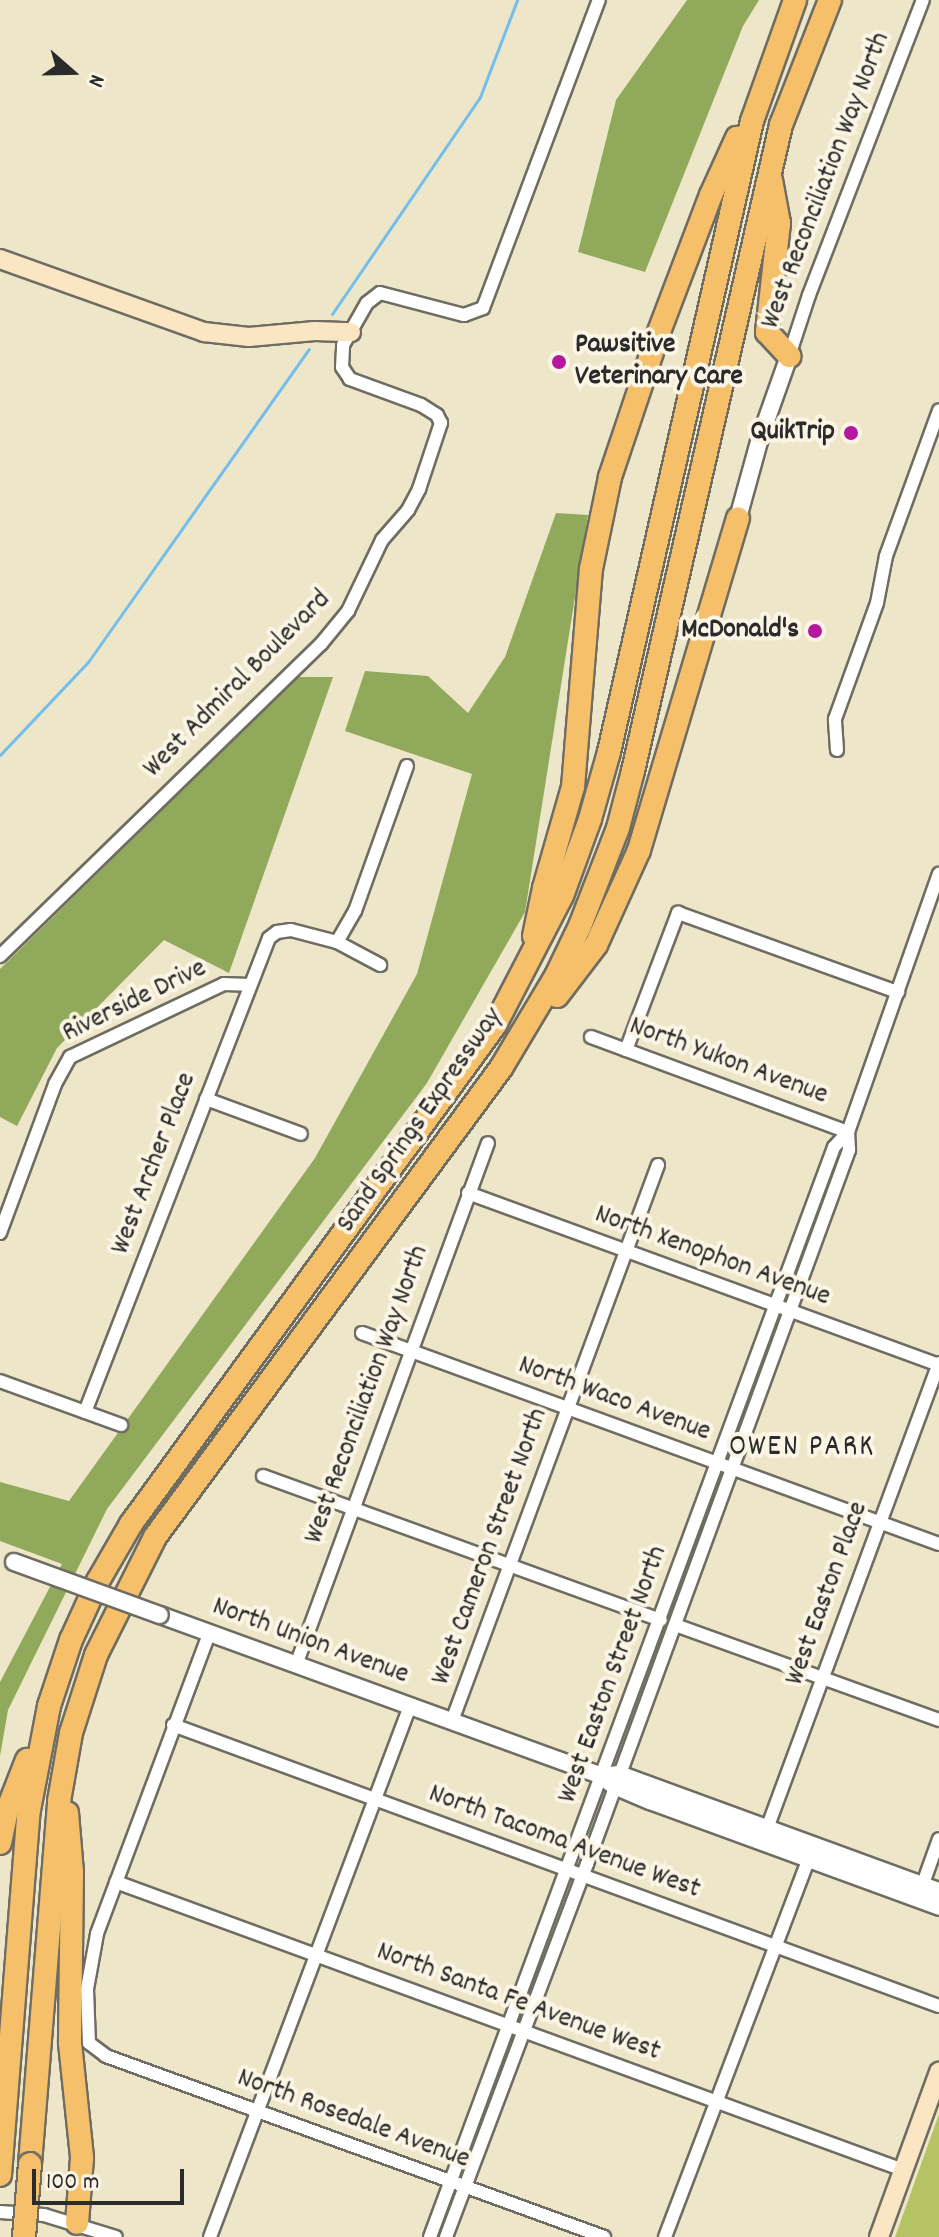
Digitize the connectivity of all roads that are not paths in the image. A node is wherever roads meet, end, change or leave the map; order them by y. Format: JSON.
{"nodes":[{"id":1,"x":599,"y":0,"type":"edge"},
{"id":2,"x":795,"y":0,"type":"edge"},
{"id":3,"x":830,"y":0,"type":"edge"},
{"id":4,"x":923,"y":0,"type":"edge"},
{"id":5,"x":766,"y":75,"type":"junction"},
{"id":6,"x":769,"y":171,"type":"junction"},
{"id":7,"x":0,"y":259,"type":"edge"},
{"id":8,"x":351,"y":332,"type":"junction"},
{"id":9,"x":789,"y":356,"type":"junction"},
{"id":10,"x":939,"y":410,"type":"edge"},
{"id":11,"x":736,"y":526,"type":"joint"},
{"id":12,"x":837,"y":750,"type":"dead end"},
{"id":13,"x":407,"y":766,"type":"dead end"},
{"id":14,"x":939,"y":874,"type":"edge"},
{"id":15,"x":337,"y":942,"type":"junction"},
{"id":16,"x":0,"y":956,"type":"edge"},
{"id":17,"x":380,"y":965,"type":"dead end"},
{"id":18,"x":529,"y":966,"type":"junction"},
{"id":19,"x":249,"y":985,"type":"junction"},
{"id":20,"x":898,"y":992,"type":"junction"},
{"id":21,"x":591,"y":1037,"type":"dead end"},
{"id":22,"x":626,"y":1050,"type":"junction"},
{"id":23,"x":501,"y":1068,"type":"junction"},
{"id":24,"x":206,"y":1099,"type":"junction"},
{"id":25,"x":848,"y":1132,"type":"junction"},
{"id":26,"x":301,"y":1134,"type":"dead end"},
{"id":27,"x":488,"y":1143,"type":"dead end"},
{"id":28,"x":658,"y":1165,"type":"dead end"},
{"id":29,"x":468,"y":1193,"type":"junction"},
{"id":30,"x":0,"y":1233,"type":"edge"},
{"id":31,"x":626,"y":1252,"type":"junction"},
{"id":32,"x":775,"y":1306,"type":"junction"},
{"id":33,"x":790,"y":1311,"type":"junction"},
{"id":34,"x":362,"y":1333,"type":"dead end"},
{"id":35,"x":412,"y":1351,"type":"junction"},
{"id":36,"x":939,"y":1365,"type":"edge"},
{"id":37,"x":0,"y":1381,"type":"edge"},
{"id":38,"x":567,"y":1408,"type":"junction"},
{"id":39,"x":85,"y":1412,"type":"junction"},
{"id":40,"x":121,"y":1425,"type":"dead end"},
{"id":41,"x":718,"y":1463,"type":"junction"},
{"id":42,"x":732,"y":1468,"type":"junction"},
{"id":43,"x":263,"y":1476,"type":"dead end"},
{"id":44,"x":355,"y":1509,"type":"junction"},
{"id":45,"x":879,"y":1523,"type":"junction"},
{"id":46,"x":939,"y":1544,"type":"edge"},
{"id":47,"x":7,"y":1560,"type":"edge"},
{"id":48,"x":511,"y":1565,"type":"junction"},
{"id":49,"x":666,"y":1604,"type":"junction"},
{"id":50,"x":681,"y":1609,"type":"junction"},
{"id":51,"x":661,"y":1620,"type":"junction"},
{"id":52,"x":675,"y":1625,"type":"junction"},
{"id":53,"x":656,"y":1633,"type":"junction"},
{"id":54,"x":209,"y":1634,"type":"junction"},
{"id":55,"x":671,"y":1638,"type":"junction"},
{"id":56,"x":296,"y":1665,"type":"junction"},
{"id":57,"x":823,"y":1679,"type":"junction"},
{"id":58,"x":49,"y":1706,"type":"junction"},
{"id":59,"x":410,"y":1706,"type":"junction"},
{"id":60,"x":939,"y":1720,"type":"edge"},
{"id":61,"x":452,"y":1721,"type":"junction"},
{"id":62,"x":173,"y":1725,"type":"junction"},
{"id":63,"x":64,"y":1768,"type":"junction"},
{"id":64,"x":612,"y":1779,"type":"junction"},
{"id":65,"x":375,"y":1799,"type":"junction"},
{"id":66,"x":764,"y":1835,"type":"junction"},
{"id":67,"x":939,"y":1839,"type":"edge"},
{"id":68,"x":0,"y":1843,"type":"edge"},
{"id":69,"x":812,"y":1852,"type":"junction"},
{"id":70,"x":568,"y":1870,"type":"junction"},
{"id":71,"x":583,"y":1875,"type":"junction"},
{"id":72,"x":116,"y":1882,"type":"junction"},
{"id":73,"x":926,"y":1891,"type":"edge"},
{"id":74,"x":939,"y":1907,"type":"edge"},
{"id":75,"x":776,"y":1946,"type":"junction"},
{"id":76,"x":317,"y":1955,"type":"junction"},
{"id":77,"x":939,"y":2006,"type":"edge"},
{"id":78,"x":509,"y":2025,"type":"junction"},
{"id":79,"x":523,"y":2030,"type":"junction"},
{"id":80,"x":939,"y":2072,"type":"edge"},
{"id":81,"x":717,"y":2102,"type":"junction"},
{"id":82,"x":258,"y":2111,"type":"junction"},
{"id":83,"x":1,"y":2162,"type":"edge"},
{"id":84,"x":903,"y":2170,"type":"junction"},
{"id":85,"x":0,"y":2175,"type":"edge"},
{"id":86,"x":450,"y":2181,"type":"junction"},
{"id":87,"x":465,"y":2187,"type":"junction"},
{"id":88,"x":0,"y":2212,"type":"edge"},
{"id":89,"x":77,"y":2223,"type":"junction"},
{"id":90,"x":24,"y":2237,"type":"edge"},
{"id":91,"x":116,"y":2237,"type":"edge"},
{"id":92,"x":210,"y":2237,"type":"edge"},
{"id":93,"x":430,"y":2237,"type":"edge"},
{"id":94,"x":446,"y":2237,"type":"edge"},
{"id":95,"x":604,"y":2237,"type":"edge"},
{"id":96,"x":665,"y":2237,"type":"edge"},
{"id":97,"x":879,"y":2237,"type":"edge"}],
"edges":[{"from":1,"to":8,"type":"street","name":"West Admiral Boulevard"},
{"from":2,"to":5,"type":"highway","name":"Sand Springs Expressway"},
{"from":3,"to":6,"type":"highway","name":"Sand Springs Expressway"},
{"from":4,"to":9,"type":"street","name":"West Reconciliation Way North"},
{"from":5,"to":18,"type":"highway","name":"Sand Springs Expressway"},
{"from":5,"to":18,"type":"highway"},
{"from":6,"to":9,"type":"highway"},
{"from":6,"to":23,"type":"highway","name":"Sand Springs Expressway"},
{"from":7,"to":8,"type":"main road"},
{"from":8,"to":16,"type":"street","name":"West Admiral Boulevard"},
{"from":9,"to":11,"type":"street","name":"West Reconciliation Way North"},
{"from":10,"to":12,"type":"street"},
{"from":11,"to":23,"type":"highway"},
{"from":13,"to":15,"type":"street"},
{"from":14,"to":20,"type":"street","name":"West Easton Street North"},
{"from":15,"to":17,"type":"street"},
{"from":15,"to":19,"type":"street","name":"West Archer Place"},
{"from":18,"to":58,"type":"highway","name":"Sand Springs Expressway"},
{"from":19,"to":24,"type":"street","name":"West Archer Place"},
{"from":19,"to":30,"type":"street","name":"Riverside Drive"},
{"from":20,"to":22,"type":"street"},
{"from":20,"to":25,"type":"street","name":"West Easton Street North"},
{"from":21,"to":22,"type":"street","name":"North Yukon Avenue"},
{"from":22,"to":25,"type":"street","name":"North Yukon Avenue"},
{"from":23,"to":63,"type":"highway","name":"Sand Springs Expressway"},
{"from":24,"to":26,"type":"street"},
{"from":24,"to":39,"type":"street","name":"West Archer Place"},
{"from":25,"to":32,"type":"street","name":"West Easton Street North"},
{"from":25,"to":33,"type":"street","name":"West Easton Street North"},
{"from":27,"to":29,"type":"street","name":"West Reconciliation Way North"},
{"from":28,"to":31,"type":"street","name":"West Cameron Street North"},
{"from":29,"to":31,"type":"street","name":"North Xenophon Avenue"},
{"from":29,"to":35,"type":"street","name":"West Reconciliation Way North"},
{"from":31,"to":32,"type":"street","name":"North Xenophon Avenue"},
{"from":31,"to":38,"type":"street","name":"West Cameron Street North"},
{"from":32,"to":33,"type":"street","name":"North Xenophon Avenue"},
{"from":32,"to":41,"type":"street","name":"West Easton Street North"},
{"from":33,"to":36,"type":"street","name":"North Xenophon Avenue"},
{"from":33,"to":42,"type":"street","name":"West Easton Street North"},
{"from":34,"to":35,"type":"street","name":"North Waco Avenue"},
{"from":35,"to":38,"type":"street","name":"North Waco Avenue"},
{"from":35,"to":44,"type":"street","name":"West Reconciliation Way North"},
{"from":36,"to":45,"type":"street","name":"West Easton Place"},
{"from":37,"to":39,"type":"street"},
{"from":38,"to":41,"type":"street","name":"North Waco Avenue"},
{"from":38,"to":48,"type":"street","name":"West Cameron Street North"},
{"from":39,"to":40,"type":"street"},
{"from":41,"to":42,"type":"street","name":"North Waco Avenue"},
{"from":41,"to":49,"type":"street","name":"West Easton Street North"},
{"from":42,"to":45,"type":"street","name":"North Waco Avenue"},
{"from":42,"to":50,"type":"street","name":"West Easton Street North"},
{"from":43,"to":44,"type":"street"},
{"from":44,"to":48,"type":"street"},
{"from":44,"to":56,"type":"street","name":"West Reconciliation Way North"},
{"from":45,"to":46,"type":"street","name":"North Waco Avenue"},
{"from":45,"to":57,"type":"street","name":"West Easton Place"},
{"from":47,"to":54,"type":"street","name":"North Union Avenue","bridge":true},
{"from":48,"to":51,"type":"street"},
{"from":48,"to":61,"type":"street","name":"West Cameron Street North"},
{"from":49,"to":50,"type":"street"},
{"from":49,"to":51,"type":"street","name":"West Easton Street North"},
{"from":50,"to":52,"type":"street","name":"West Easton Street North"},
{"from":51,"to":53,"type":"street","name":"West Easton Street North"},
{"from":52,"to":55,"type":"street","name":"West Easton Street North"},
{"from":52,"to":57,"type":"street"},
{"from":53,"to":55,"type":"street"},
{"from":53,"to":64,"type":"street","name":"West Easton Street North"},
{"from":54,"to":56,"type":"street","name":"North Union Avenue"},
{"from":54,"to":62,"type":"street"},
{"from":55,"to":64,"type":"street","name":"West Easton Street North"},
{"from":56,"to":59,"type":"street","name":"North Union Avenue"},
{"from":57,"to":60,"type":"street"},
{"from":57,"to":66,"type":"street","name":"West Easton Place"},
{"from":58,"to":68,"type":"highway"},
{"from":58,"to":83,"type":"highway","name":"Sand Springs Expressway"},
{"from":59,"to":61,"type":"street","name":"North Union Avenue"},
{"from":59,"to":65,"type":"street","name":"West Cameron Street North"},
{"from":61,"to":64,"type":"street","name":"North Union Avenue"},
{"from":62,"to":65,"type":"street","name":"North Tacoma Avenue West"},
{"from":62,"to":72,"type":"street"},
{"from":63,"to":89,"type":"highway"},
{"from":63,"to":90,"type":"highway","name":"Sand Springs Expressway","bridge":true},
{"from":64,"to":66,"type":"street","name":"North Union Avenue"},
{"from":64,"to":70,"type":"street","name":"West Easton Street North"},
{"from":64,"to":71,"type":"street","name":"West Easton Street North"},
{"from":65,"to":70,"type":"street","name":"North Tacoma Avenue West"},
{"from":65,"to":76,"type":"street","name":"West Cameron Street North"},
{"from":66,"to":69,"type":"street","name":"North Union Avenue"},
{"from":67,"to":73,"type":"street"},
{"from":69,"to":73,"type":"street","name":"North Union Avenue"},
{"from":69,"to":75,"type":"street"},
{"from":70,"to":71,"type":"street","name":"North Tacoma Avenue West"},
{"from":70,"to":78,"type":"street","name":"West Easton Street North"},
{"from":71,"to":75,"type":"street","name":"North Tacoma Avenue West"},
{"from":71,"to":79,"type":"street","name":"West Easton Street North"},
{"from":72,"to":76,"type":"street","name":"North Santa Fe Avenue West"},
{"from":72,"to":82,"type":"street","name":"North Rosedale Avenue"},
{"from":73,"to":74,"type":"street","name":"North Union Avenue"},
{"from":75,"to":77,"type":"street","name":"North Tacoma Avenue West"},
{"from":75,"to":81,"type":"street"},
{"from":76,"to":78,"type":"street","name":"North Santa Fe Avenue West"},
{"from":76,"to":82,"type":"street","name":"West Cameron Street North"},
{"from":78,"to":79,"type":"street","name":"North Santa Fe Avenue West"},
{"from":78,"to":86,"type":"street","name":"West Easton Street North"},
{"from":79,"to":81,"type":"street","name":"North Santa Fe Avenue West"},
{"from":79,"to":87,"type":"street","name":"West Easton Street North"},
{"from":80,"to":84,"type":"main road"},
{"from":81,"to":84,"type":"street","name":"North Santa Fe Avenue West"},
{"from":81,"to":96,"type":"street"},
{"from":82,"to":86,"type":"street","name":"North Rosedale Avenue"},
{"from":82,"to":92,"type":"street","name":"West Cameron Street North"},
{"from":83,"to":85,"type":"highway","name":"Sand Springs Expressway"},
{"from":84,"to":97,"type":"main road"},
{"from":86,"to":87,"type":"street","name":"North Rosedale Avenue"},
{"from":86,"to":93,"type":"street","name":"West Easton Street North"},
{"from":87,"to":94,"type":"street","name":"West Easton Street North"},
{"from":87,"to":95,"type":"street","name":"North Rosedale Avenue"},
{"from":88,"to":89,"type":"street"},
{"from":89,"to":91,"type":"street"}]}
